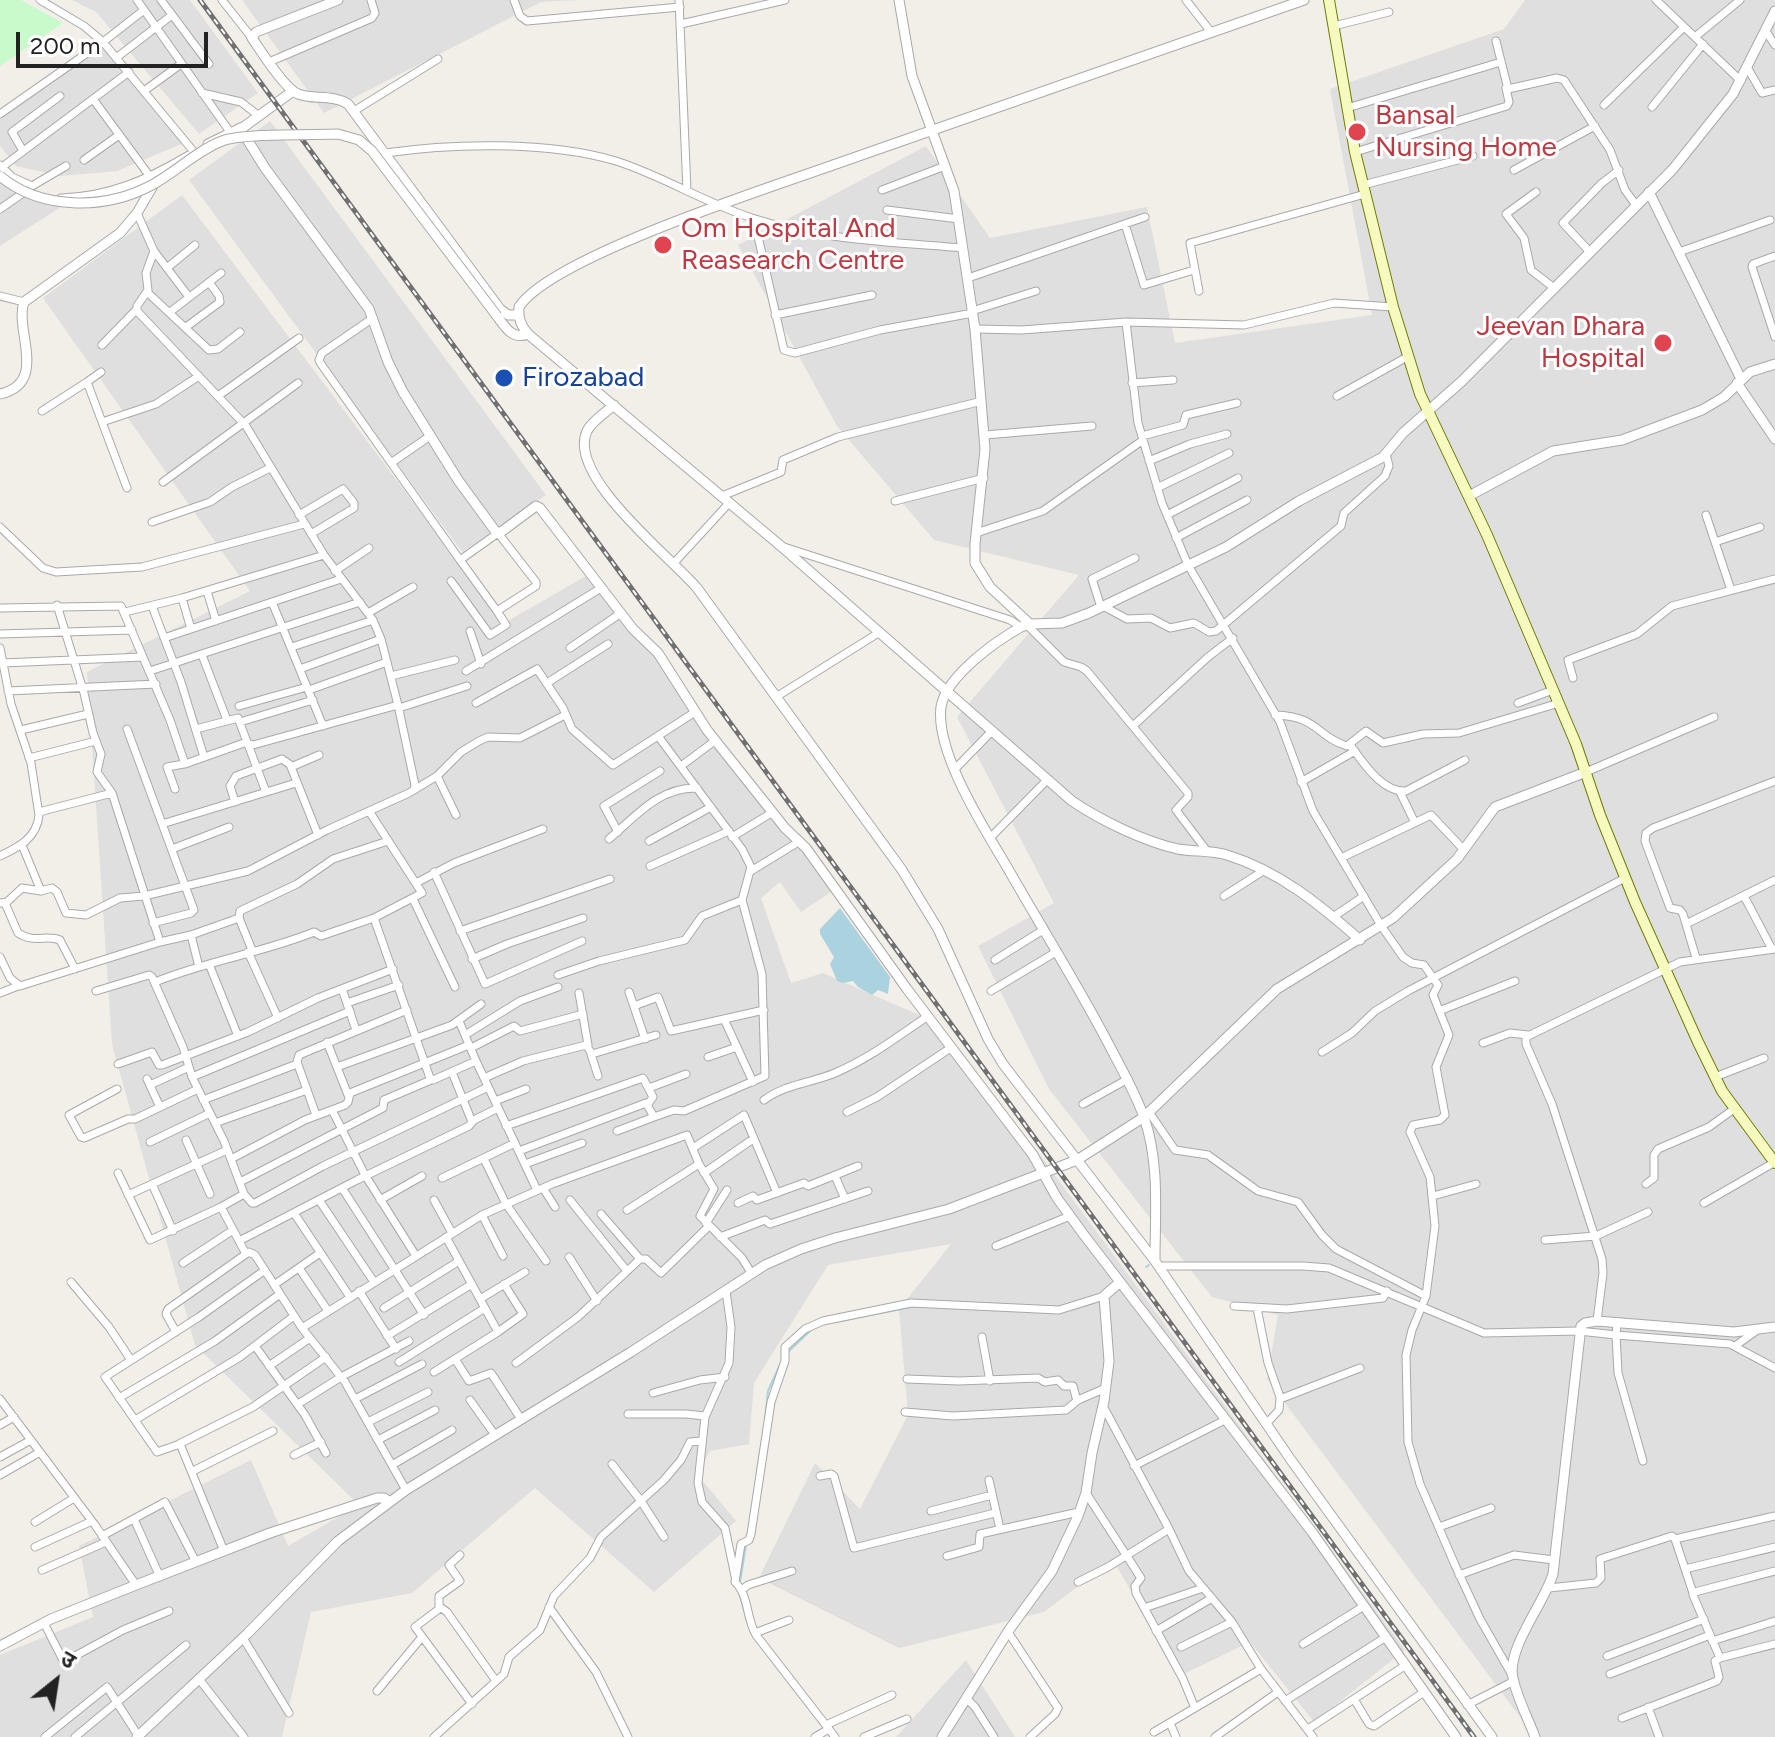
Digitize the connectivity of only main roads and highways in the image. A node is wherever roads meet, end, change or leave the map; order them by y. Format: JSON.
{"nodes":[{"id":1,"x":1329,"y":0,"type":"edge"},
{"id":2,"x":1775,"y":1162,"type":"edge"}],
"edges":[{"from":1,"to":2,"type":"main road"}]}
